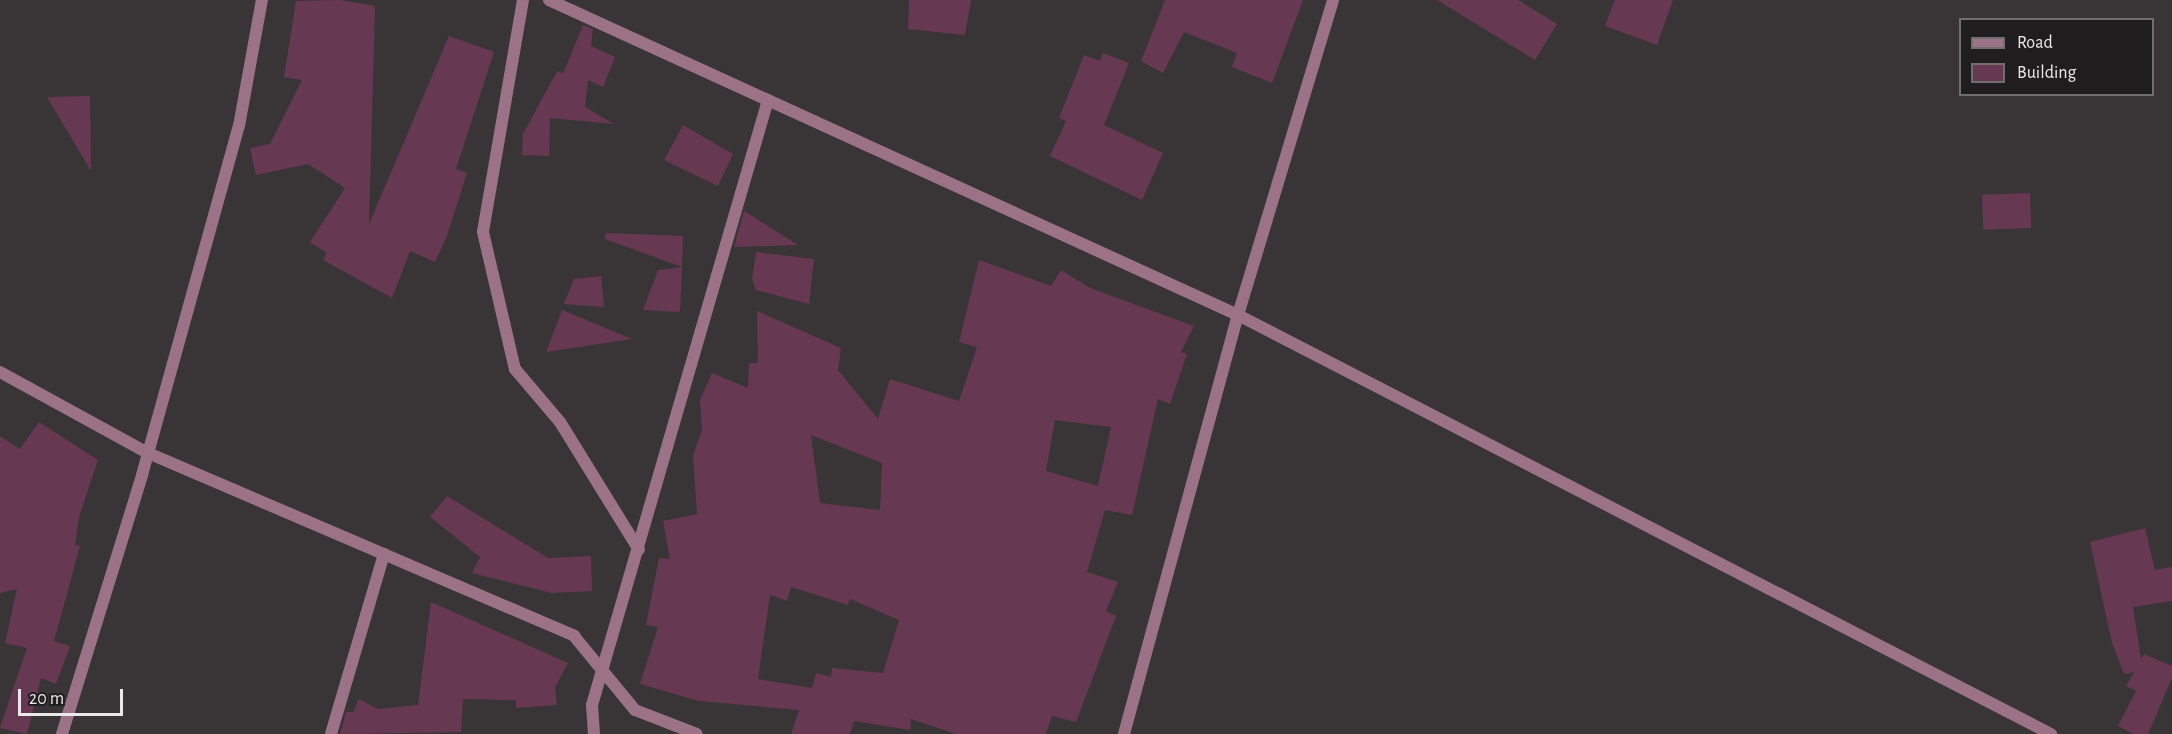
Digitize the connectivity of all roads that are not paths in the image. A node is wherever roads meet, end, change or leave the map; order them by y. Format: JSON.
{"nodes":[{"id":1,"x":262,"y":0,"type":"edge"},
{"id":2,"x":524,"y":0,"type":"edge"},
{"id":3,"x":549,"y":0,"type":"edge"},
{"id":4,"x":1333,"y":0,"type":"edge"},
{"id":5,"x":768,"y":100,"type":"junction"},
{"id":6,"x":1239,"y":315,"type":"junction"},
{"id":7,"x":0,"y":372,"type":"edge"},
{"id":8,"x":148,"y":453,"type":"junction"},
{"id":9,"x":639,"y":549,"type":"junction"},
{"id":10,"x":384,"y":554,"type":"junction"},
{"id":11,"x":603,"y":670,"type":"junction"},
{"id":12,"x":62,"y":734,"type":"edge"},
{"id":13,"x":332,"y":734,"type":"edge"},
{"id":14,"x":594,"y":734,"type":"edge"},
{"id":15,"x":696,"y":734,"type":"edge"},
{"id":16,"x":1124,"y":734,"type":"edge"},
{"id":17,"x":2051,"y":734,"type":"edge"}],
"edges":[{"from":1,"to":8,"type":"street"},
{"from":2,"to":9,"type":"street"},
{"from":3,"to":5,"type":"street"},
{"from":4,"to":6,"type":"street"},
{"from":5,"to":6,"type":"street"},
{"from":5,"to":9,"type":"street"},
{"from":6,"to":16,"type":"street"},
{"from":6,"to":17,"type":"street"},
{"from":7,"to":8,"type":"street"},
{"from":8,"to":10,"type":"street"},
{"from":8,"to":12,"type":"street"},
{"from":9,"to":11,"type":"street"},
{"from":10,"to":11,"type":"street"},
{"from":10,"to":13,"type":"street"},
{"from":11,"to":14,"type":"street"},
{"from":11,"to":15,"type":"street"}]}
